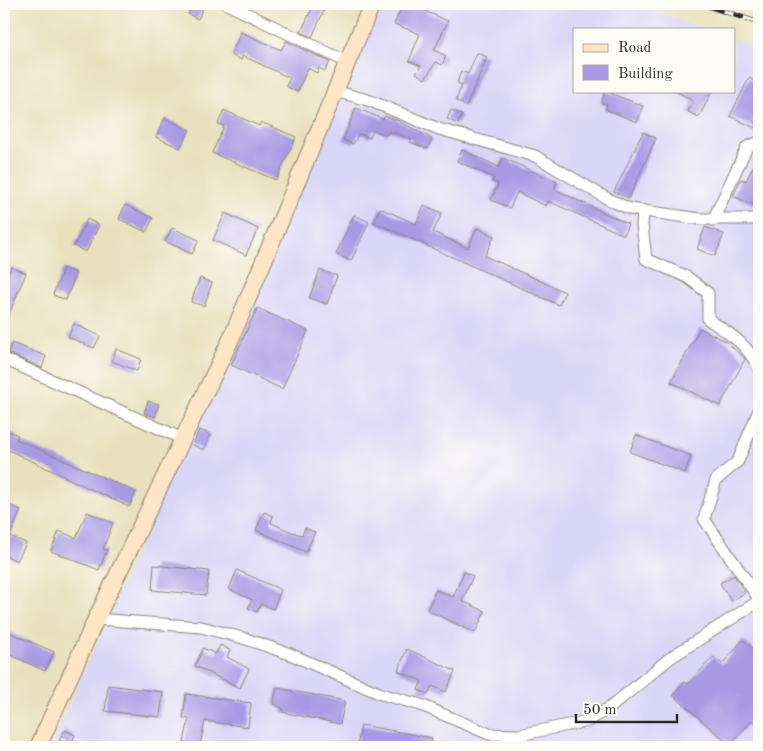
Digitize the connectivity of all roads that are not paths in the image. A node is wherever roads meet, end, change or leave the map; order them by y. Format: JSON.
{"nodes":[{"id":1,"x":227,"y":4,"type":"edge"},
{"id":2,"x":372,"y":4,"type":"edge"},
{"id":3,"x":347,"y":62,"type":"junction"},
{"id":4,"x":334,"y":91,"type":"junction"},
{"id":5,"x":759,"y":142,"type":"edge"},
{"id":6,"x":643,"y":211,"type":"junction"},
{"id":7,"x":759,"y":219,"type":"edge"},
{"id":8,"x":714,"y":220,"type":"junction"},
{"id":9,"x":4,"y":359,"type":"edge"},
{"id":10,"x":759,"y":369,"type":"edge"},
{"id":11,"x":759,"y":410,"type":"edge"},
{"id":12,"x":183,"y":439,"type":"junction"},
{"id":13,"x":759,"y":600,"type":"edge"},
{"id":14,"x":96,"y":619,"type":"junction"},
{"id":15,"x":493,"y":741,"type":"edge"},
{"id":16,"x":38,"y":747,"type":"edge"}],
"edges":[{"from":1,"to":3,"type":"street"},
{"from":2,"to":3,"type":"street"},
{"from":3,"to":4,"type":"street"},
{"from":4,"to":6,"type":"street"},
{"from":4,"to":12,"type":"street"},
{"from":5,"to":8,"type":"street"},
{"from":6,"to":8,"type":"street"},
{"from":6,"to":10,"type":"street"},
{"from":7,"to":8,"type":"street"},
{"from":9,"to":12,"type":"street"},
{"from":11,"to":13,"type":"street"},
{"from":12,"to":14,"type":"street"},
{"from":13,"to":15,"type":"street"},
{"from":14,"to":15,"type":"street"},
{"from":14,"to":16,"type":"street"}]}
